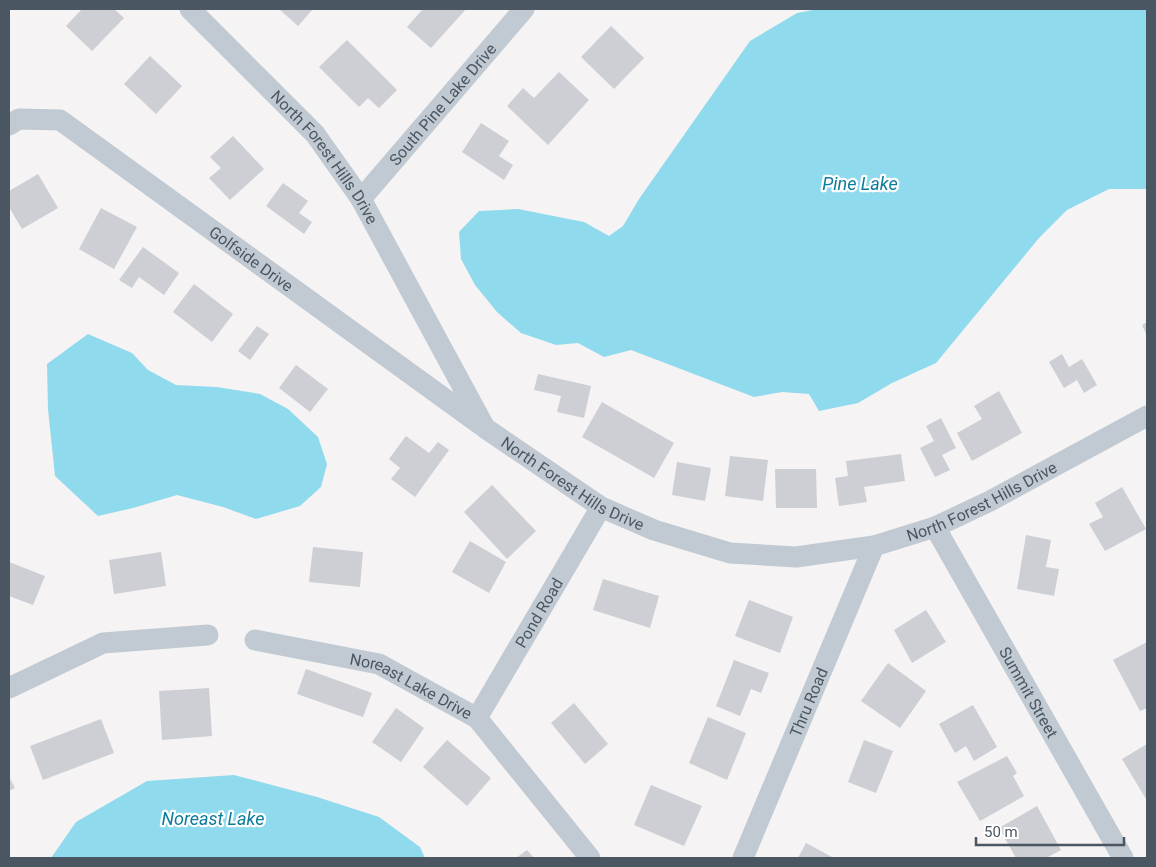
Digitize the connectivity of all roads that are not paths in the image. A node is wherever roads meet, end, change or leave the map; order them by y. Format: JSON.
{"nodes":[{"id":1,"x":190,"y":9,"type":"edge"},
{"id":2,"x":524,"y":9,"type":"edge"},
{"id":3,"x":9,"y":125,"type":"edge"},
{"id":4,"x":361,"y":199,"type":"junction"},
{"id":5,"x":1147,"y":416,"type":"edge"},
{"id":6,"x":485,"y":428,"type":"junction"},
{"id":7,"x":601,"y":507,"type":"junction"},
{"id":8,"x":935,"y":527,"type":"junction"},
{"id":9,"x":874,"y":546,"type":"junction"},
{"id":10,"x":208,"y":635,"type":"dead end"},
{"id":11,"x":255,"y":640,"type":"dead end"},
{"id":12,"x":9,"y":688,"type":"edge"},
{"id":13,"x":476,"y":718,"type":"junction"},
{"id":14,"x":590,"y":858,"type":"edge"},
{"id":15,"x":742,"y":858,"type":"edge"},
{"id":16,"x":1123,"y":858,"type":"edge"}],
"edges":[{"from":1,"to":4,"type":"street","name":"North Forest Hills Drive"},
{"from":2,"to":4,"type":"street","name":"South Pine Lake Drive"},
{"from":3,"to":6,"type":"street","name":"Golfside Drive"},
{"from":4,"to":6,"type":"street","name":"North Forest Hills Drive"},
{"from":5,"to":8,"type":"street","name":"North Forest Hills Drive"},
{"from":6,"to":7,"type":"street","name":"North Forest Hills Drive"},
{"from":7,"to":9,"type":"street","name":"North Forest Hills Drive"},
{"from":7,"to":13,"type":"street","name":"Pond Road"},
{"from":8,"to":9,"type":"street","name":"North Forest Hills Drive"},
{"from":8,"to":16,"type":"street","name":"Summit Street"},
{"from":9,"to":15,"type":"street","name":"Thru Road"},
{"from":10,"to":12,"type":"street"},
{"from":11,"to":13,"type":"street","name":"Noreast Lake Drive"},
{"from":13,"to":14,"type":"street","name":"Noreast Lake Drive"}]}
